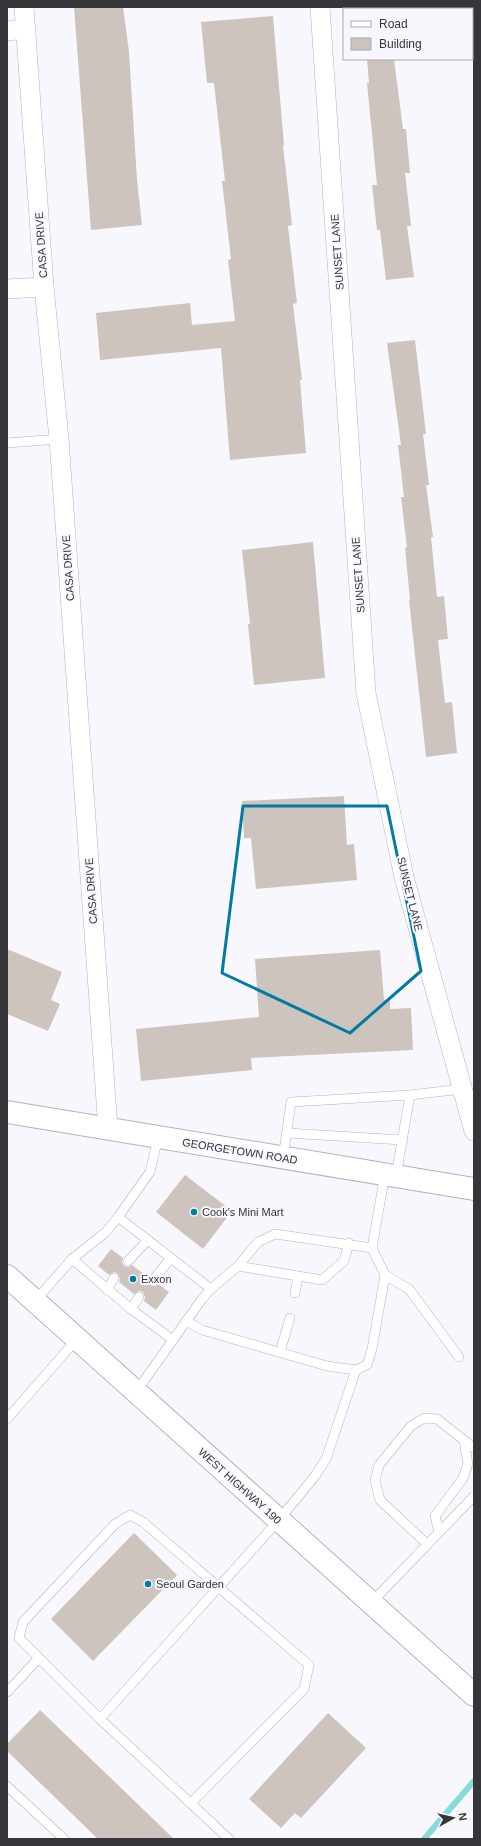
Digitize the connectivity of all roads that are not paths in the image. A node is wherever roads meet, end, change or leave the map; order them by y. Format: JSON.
{"nodes":[{"id":1,"x":24,"y":7,"type":"edge"},
{"id":2,"x":320,"y":7,"type":"edge"},
{"id":3,"x":26,"y":29,"type":"junction"},
{"id":4,"x":7,"y":30,"type":"edge"},
{"id":5,"x":44,"y":287,"type":"junction"},
{"id":6,"x":7,"y":289,"type":"edge"},
{"id":7,"x":59,"y":439,"type":"junction"},
{"id":8,"x":7,"y":443,"type":"edge"},
{"id":9,"x":462,"y":1089,"type":"junction"},
{"id":10,"x":410,"y":1095,"type":"junction"},
{"id":11,"x":7,"y":1112,"type":"edge"},
{"id":12,"x":108,"y":1129,"type":"junction"},
{"id":13,"x":474,"y":1131,"type":"edge"},
{"id":14,"x":287,"y":1133,"type":"junction"},
{"id":15,"x":158,"y":1137,"type":"junction"},
{"id":16,"x":403,"y":1140,"type":"junction"},
{"id":17,"x":283,"y":1158,"type":"junction"},
{"id":18,"x":391,"y":1175,"type":"junction"},
{"id":19,"x":474,"y":1189,"type":"edge"},
{"id":20,"x":118,"y":1217,"type":"junction"},
{"id":21,"x":148,"y":1240,"type":"junction"},
{"id":22,"x":348,"y":1243,"type":"junction"},
{"id":23,"x":372,"y":1248,"type":"junction"},
{"id":24,"x":171,"y":1258,"type":"junction"},
{"id":25,"x":72,"y":1260,"type":"junction"},
{"id":26,"x":128,"y":1262,"type":"dead end"},
{"id":27,"x":238,"y":1266,"type":"junction"},
{"id":28,"x":385,"y":1274,"type":"junction"},
{"id":29,"x":7,"y":1276,"type":"edge"},
{"id":30,"x":298,"y":1276,"type":"junction"},
{"id":31,"x":114,"y":1278,"type":"dead end"},
{"id":32,"x":153,"y":1280,"type":"dead end"},
{"id":33,"x":211,"y":1289,"type":"junction"},
{"id":34,"x":107,"y":1290,"type":"junction"},
{"id":35,"x":295,"y":1293,"type":"dead end"},
{"id":36,"x":139,"y":1298,"type":"dead end"},
{"id":37,"x":36,"y":1300,"type":"junction"},
{"id":38,"x":131,"y":1309,"type":"junction"},
{"id":39,"x":290,"y":1318,"type":"dead end"},
{"id":40,"x":186,"y":1321,"type":"junction"},
{"id":41,"x":77,"y":1339,"type":"junction"},
{"id":42,"x":173,"y":1340,"type":"junction"},
{"id":43,"x":280,"y":1352,"type":"junction"},
{"id":44,"x":459,"y":1357,"type":"dead end"},
{"id":45,"x":356,"y":1370,"type":"junction"},
{"id":46,"x":136,"y":1392,"type":"junction"},
{"id":47,"x":7,"y":1419,"type":"edge"},
{"id":48,"x":464,"y":1440,"type":"junction"},
{"id":49,"x":474,"y":1448,"type":"edge"},
{"id":50,"x":474,"y":1496,"type":"edge"},
{"id":51,"x":279,"y":1520,"type":"junction"},
{"id":52,"x":439,"y":1532,"type":"junction"},
{"id":53,"x":427,"y":1544,"type":"junction"},
{"id":54,"x":219,"y":1587,"type":"junction"},
{"id":55,"x":371,"y":1602,"type":"junction"},
{"id":56,"x":40,"y":1658,"type":"junction"},
{"id":57,"x":7,"y":1692,"type":"edge"},
{"id":58,"x":474,"y":1695,"type":"edge"},
{"id":59,"x":100,"y":1719,"type":"junction"},
{"id":60,"x":7,"y":1786,"type":"edge"},
{"id":61,"x":191,"y":1803,"type":"junction"},
{"id":62,"x":64,"y":1839,"type":"edge"},
{"id":63,"x":230,"y":1839,"type":"edge"}],
"edges":[{"from":1,"to":3,"type":"street","name":"CASA DRIVE"},
{"from":2,"to":9,"type":"street","name":"SUNSET LANE"},
{"from":3,"to":4,"type":"street"},
{"from":3,"to":5,"type":"street","name":"CASA DRIVE"},
{"from":5,"to":6,"type":"street"},
{"from":5,"to":7,"type":"street","name":"CASA DRIVE"},
{"from":7,"to":8,"type":"lane"},
{"from":7,"to":12,"type":"street","name":"CASA DRIVE"},
{"from":9,"to":10,"type":"lane"},
{"from":9,"to":13,"type":"street","name":"SUNSET LANE"},
{"from":10,"to":14,"type":"lane"},
{"from":10,"to":16,"type":"lane"},
{"from":11,"to":12,"type":"main road","name":"GEORGETOWN ROAD"},
{"from":12,"to":15,"type":"main road","name":"GEORGETOWN ROAD"},
{"from":14,"to":16,"type":"lane"},
{"from":14,"to":17,"type":"lane"},
{"from":15,"to":17,"type":"main road","name":"GEORGETOWN ROAD"},
{"from":15,"to":20,"type":"lane"},
{"from":16,"to":18,"type":"lane"},
{"from":17,"to":18,"type":"main road","name":"GEORGETOWN ROAD"},
{"from":18,"to":19,"type":"main road","name":"GEORGETOWN ROAD"},
{"from":18,"to":23,"type":"lane"},
{"from":20,"to":21,"type":"lane"},
{"from":20,"to":25,"type":"lane"},
{"from":21,"to":24,"type":"lane"},
{"from":21,"to":26,"type":"lane"},
{"from":22,"to":23,"type":"lane"},
{"from":22,"to":27,"type":"lane"},
{"from":22,"to":30,"type":"lane"},
{"from":23,"to":28,"type":"lane"},
{"from":24,"to":32,"type":"lane"},
{"from":24,"to":33,"type":"lane"},
{"from":25,"to":34,"type":"lane"},
{"from":25,"to":37,"type":"lane"},
{"from":27,"to":30,"type":"lane"},
{"from":27,"to":33,"type":"lane"},
{"from":28,"to":44,"type":"lane"},
{"from":28,"to":45,"type":"lane"},
{"from":29,"to":37,"type":"main road","name":"WEST HIGHWAY 190"},
{"from":30,"to":35,"type":"lane"},
{"from":31,"to":34,"type":"lane"},
{"from":33,"to":40,"type":"lane"},
{"from":34,"to":38,"type":"lane"},
{"from":36,"to":38,"type":"lane"},
{"from":37,"to":41,"type":"main road","name":"WEST HIGHWAY 190"},
{"from":38,"to":42,"type":"lane"},
{"from":39,"to":43,"type":"lane"},
{"from":40,"to":42,"type":"lane"},
{"from":40,"to":43,"type":"lane"},
{"from":41,"to":46,"type":"main road","name":"WEST HIGHWAY 190"},
{"from":41,"to":47,"type":"lane"},
{"from":42,"to":46,"type":"lane"},
{"from":43,"to":45,"type":"lane"},
{"from":45,"to":51,"type":"lane"},
{"from":46,"to":51,"type":"main road","name":"WEST HIGHWAY 190"},
{"from":48,"to":49,"type":"lane"},
{"from":48,"to":52,"type":"lane"},
{"from":48,"to":53,"type":"lane"},
{"from":50,"to":52,"type":"lane"},
{"from":51,"to":54,"type":"lane"},
{"from":51,"to":55,"type":"main road","name":"WEST HIGHWAY 190"},
{"from":52,"to":53,"type":"lane"},
{"from":53,"to":55,"type":"lane"},
{"from":54,"to":56,"type":"lane"},
{"from":54,"to":59,"type":"lane"},
{"from":54,"to":61,"type":"lane"},
{"from":55,"to":58,"type":"main road","name":"WEST HIGHWAY 190"},
{"from":56,"to":57,"type":"lane"},
{"from":56,"to":59,"type":"lane"},
{"from":59,"to":61,"type":"lane"},
{"from":60,"to":62,"type":"lane"},
{"from":61,"to":63,"type":"lane"}]}
